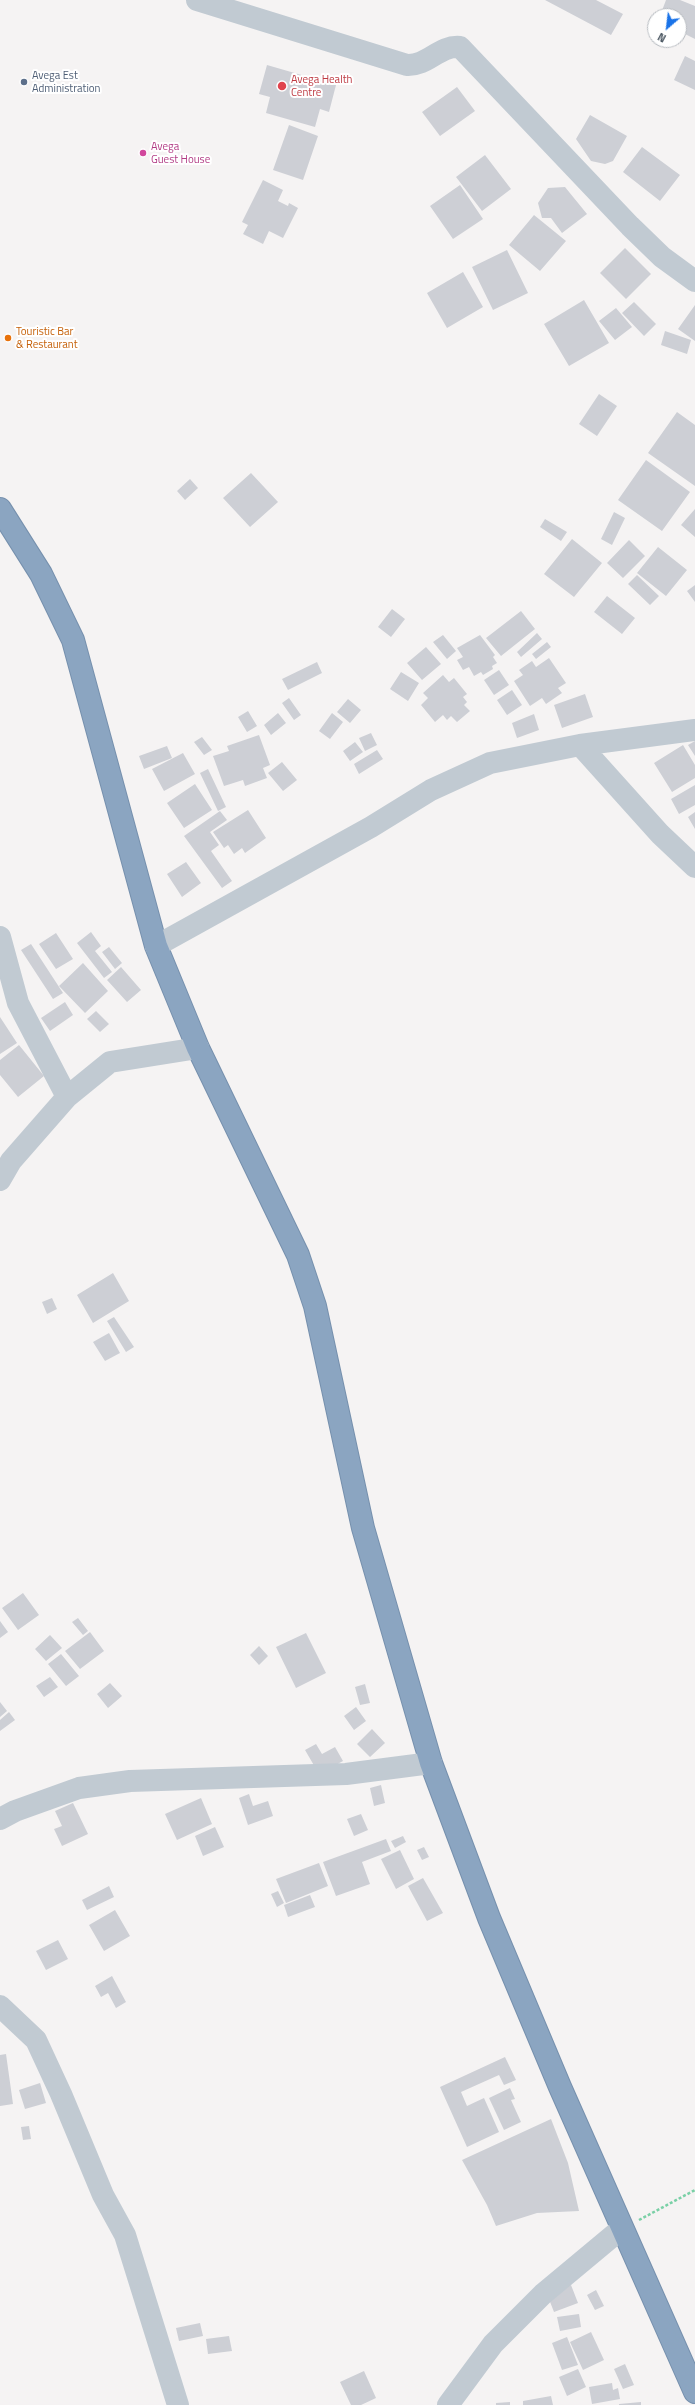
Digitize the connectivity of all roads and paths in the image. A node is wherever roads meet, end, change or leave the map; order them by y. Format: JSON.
{"nodes":[{"id":1,"x":197,"y":0,"type":"edge"},
{"id":2,"x":695,"y":281,"type":"edge"},
{"id":3,"x":0,"y":509,"type":"edge"},
{"id":4,"x":695,"y":730,"type":"edge"},
{"id":5,"x":580,"y":745,"type":"junction"},
{"id":6,"x":695,"y":867,"type":"edge"},
{"id":7,"x":0,"y":937,"type":"edge"},
{"id":8,"x":156,"y":946,"type":"junction"},
{"id":9,"x":198,"y":1048,"type":"junction"},
{"id":10,"x":67,"y":1098,"type":"junction"},
{"id":11,"x":0,"y":1180,"type":"edge"},
{"id":12,"x":431,"y":1762,"type":"junction"},
{"id":13,"x":0,"y":1819,"type":"edge"},
{"id":14,"x":0,"y":2006,"type":"edge"},
{"id":15,"x":695,"y":2190,"type":"edge"},
{"id":16,"x":621,"y":2229,"type":"junction"},
{"id":17,"x":695,"y":2392,"type":"edge"},
{"id":18,"x":178,"y":2405,"type":"edge"},
{"id":19,"x":448,"y":2405,"type":"edge"}],
"edges":[{"from":1,"to":2,"type":"street"},
{"from":3,"to":8,"type":"highway"},
{"from":4,"to":5,"type":"street"},
{"from":5,"to":6,"type":"street"},
{"from":5,"to":8,"type":"street"},
{"from":7,"to":10,"type":"street"},
{"from":8,"to":9,"type":"highway"},
{"from":9,"to":10,"type":"street"},
{"from":9,"to":12,"type":"highway"},
{"from":10,"to":11,"type":"street"},
{"from":12,"to":13,"type":"street"},
{"from":12,"to":16,"type":"highway"},
{"from":14,"to":18,"type":"street"},
{"from":15,"to":16,"type":"path"},
{"from":16,"to":17,"type":"highway"},
{"from":16,"to":19,"type":"street"}]}
